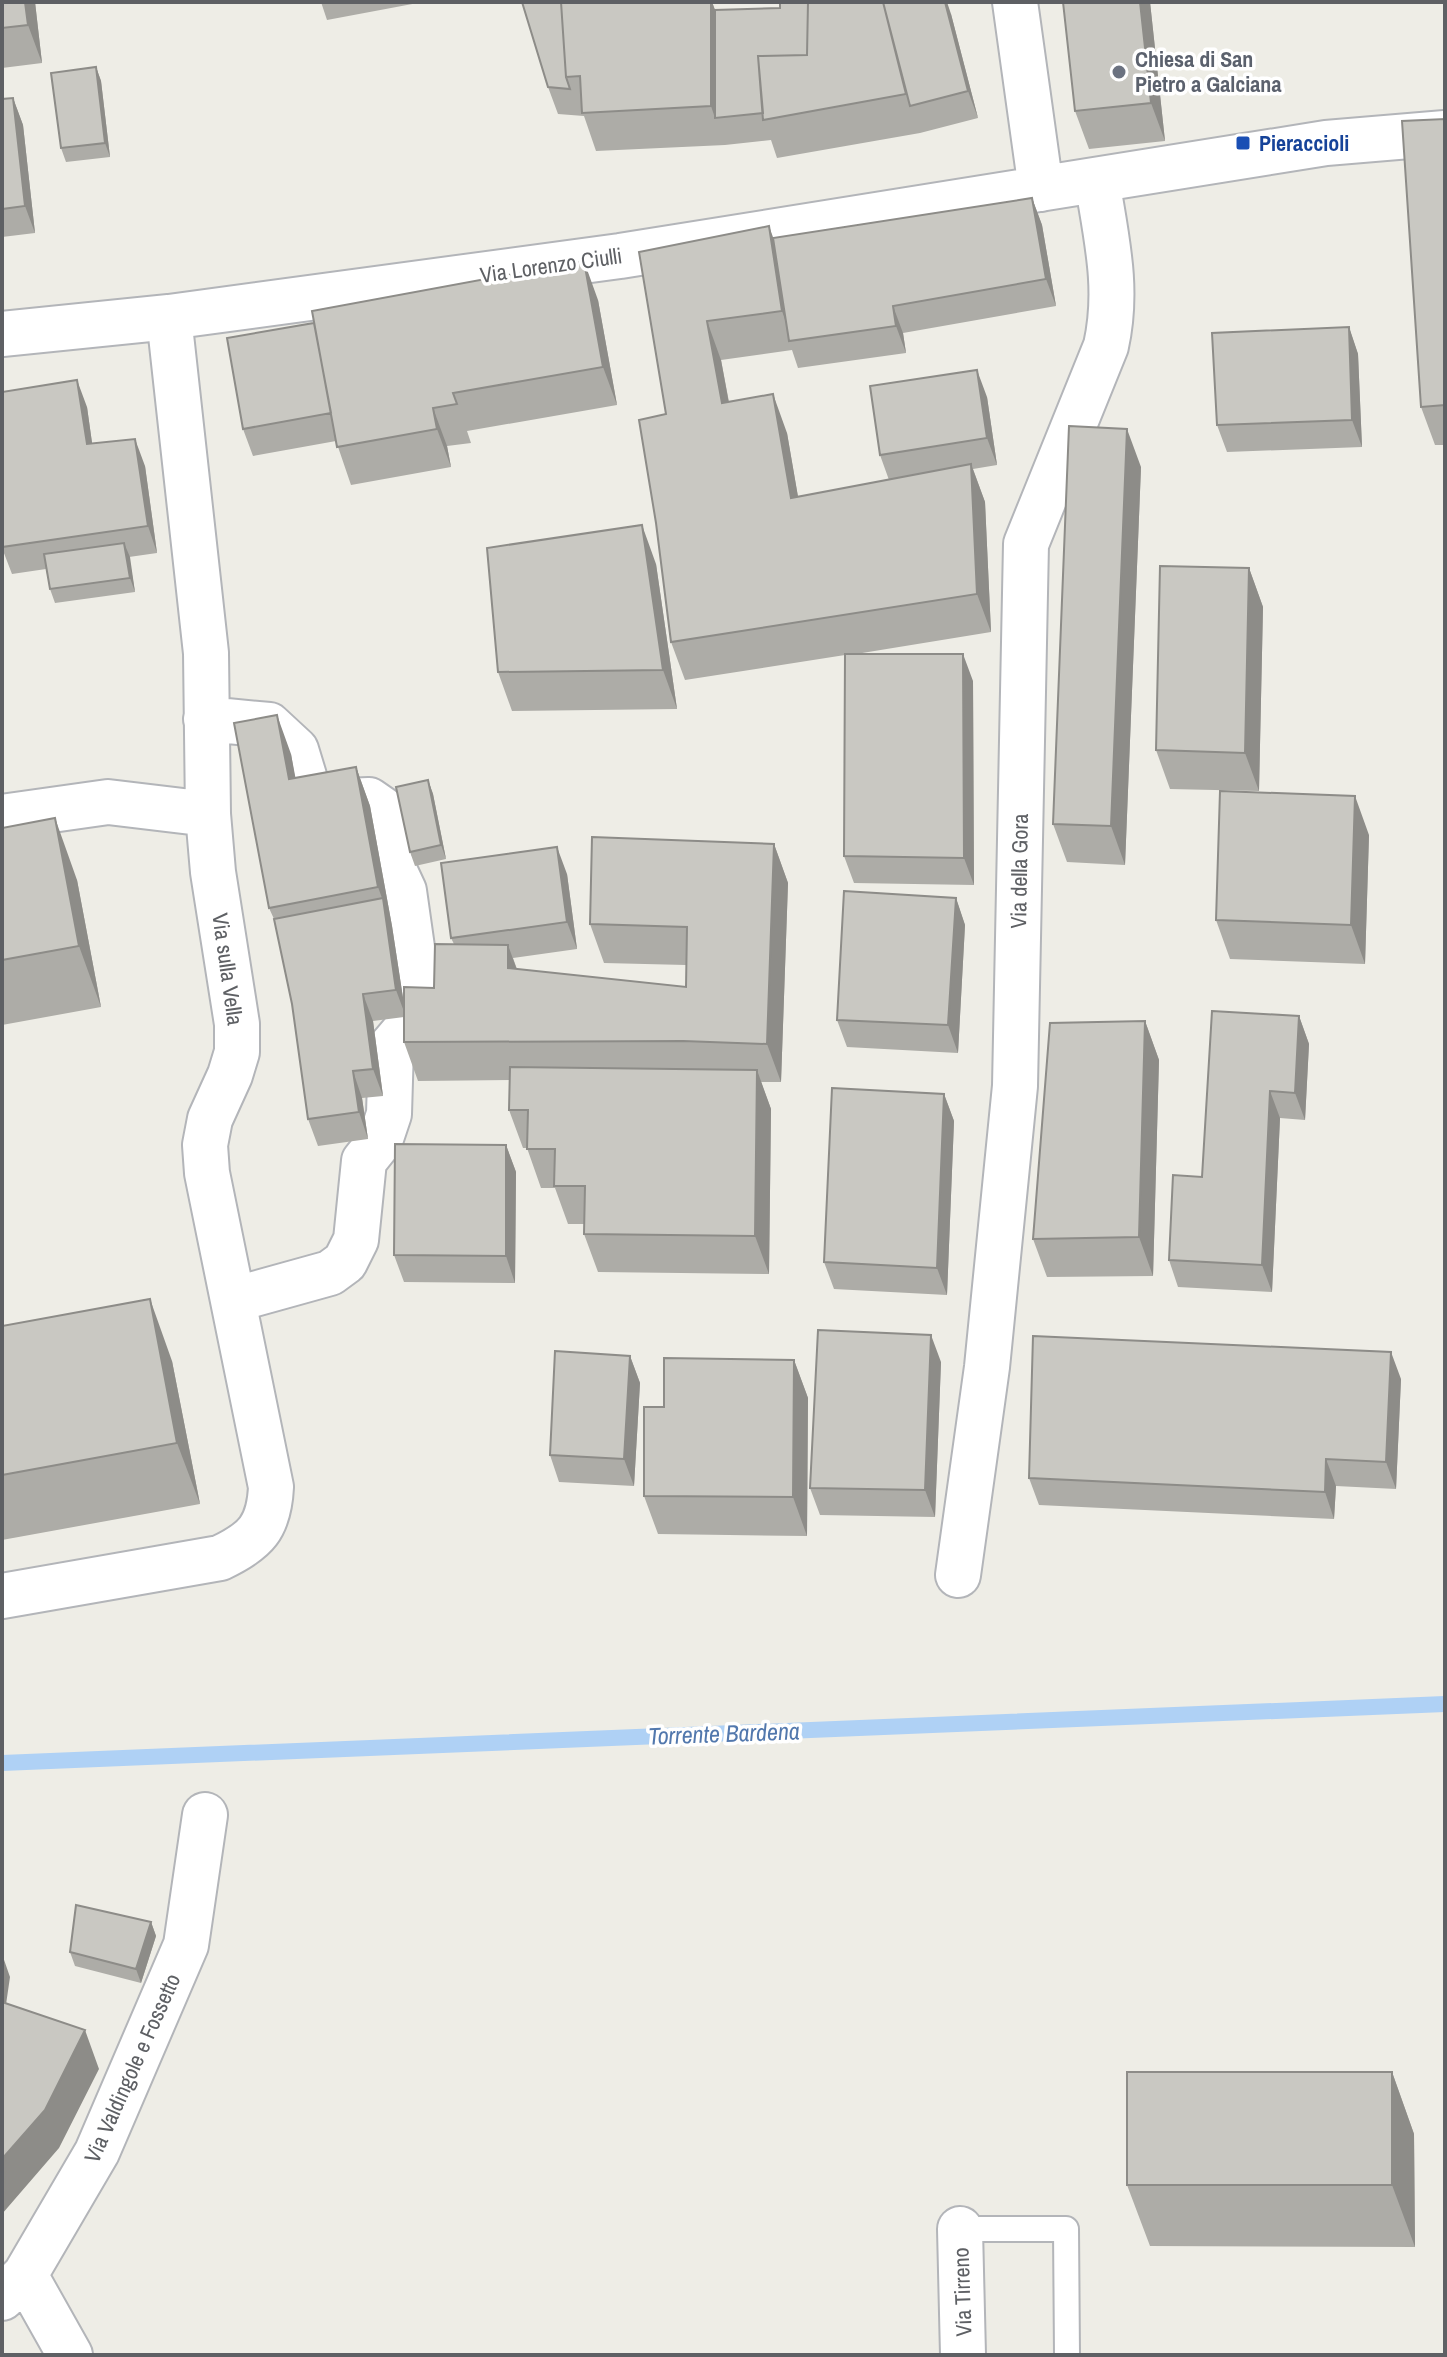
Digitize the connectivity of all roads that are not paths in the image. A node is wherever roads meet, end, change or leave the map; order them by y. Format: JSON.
{"nodes":[{"id":1,"x":1015,"y":2,"type":"edge"},
{"id":2,"x":1445,"y":133,"type":"edge"},
{"id":3,"x":1097,"y":180,"type":"junction"},
{"id":4,"x":1041,"y":189,"type":"junction"},
{"id":5,"x":169,"y":317,"type":"junction"},
{"id":6,"x":2,"y":334,"type":"edge"},
{"id":7,"x":206,"y":719,"type":"junction"},
{"id":8,"x":208,"y":814,"type":"junction"},
{"id":9,"x":2,"y":817,"type":"edge"},
{"id":10,"x":233,"y":1300,"type":"junction"},
{"id":11,"x":958,"y":1575,"type":"dead end"},
{"id":12,"x":2,"y":1596,"type":"edge"},
{"id":13,"x":205,"y":1815,"type":"dead end"},
{"id":14,"x":960,"y":2229,"type":"joint"},
{"id":15,"x":14,"y":2286,"type":"edge"},
{"id":16,"x":70,"y":2355,"type":"edge"},
{"id":17,"x":963,"y":2355,"type":"edge"},
{"id":18,"x":1067,"y":2355,"type":"edge"}],
"edges":[{"from":1,"to":4,"type":"street"},
{"from":2,"to":3,"type":"street","name":"Via Lorenzo Ciulli"},
{"from":3,"to":4,"type":"street","name":"Via Lorenzo Ciulli"},
{"from":3,"to":11,"type":"street","name":"Via della Gora"},
{"from":4,"to":5,"type":"street","name":"Via Lorenzo Ciulli"},
{"from":5,"to":6,"type":"street","name":"Via Lorenzo Ciulli"},
{"from":5,"to":7,"type":"street","name":"Via sulla Vella"},
{"from":7,"to":8,"type":"street","name":"Via sulla Vella"},
{"from":7,"to":10,"type":"street"},
{"from":8,"to":9,"type":"street"},
{"from":8,"to":10,"type":"street","name":"Via sulla Vella"},
{"from":10,"to":12,"type":"street","name":"Via sulla Vella"},
{"from":13,"to":15,"type":"street","name":"Via Valdingole e Fossetto"},
{"from":14,"to":17,"type":"street","name":"Via Tirreno"},
{"from":14,"to":18,"type":"lane"},
{"from":15,"to":16,"type":"street"}]}
